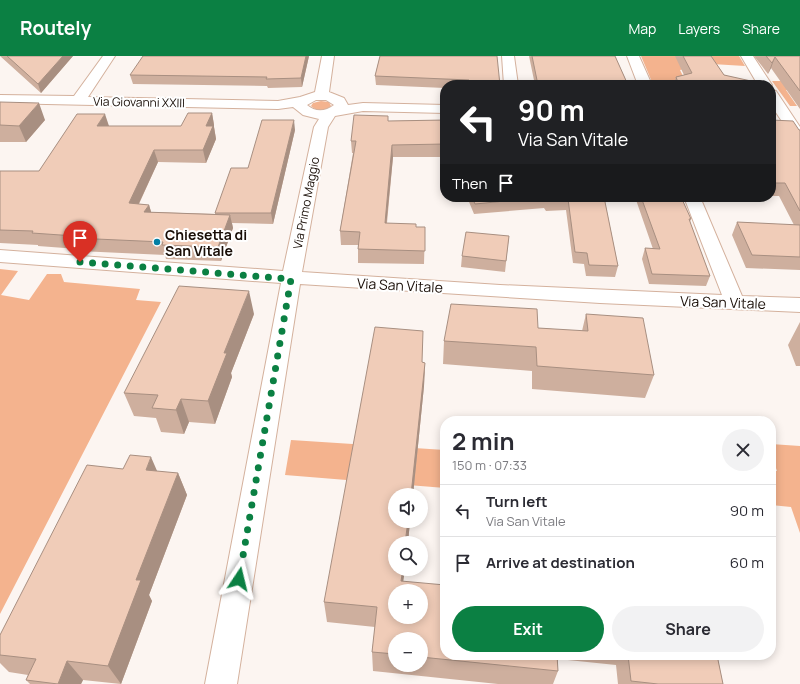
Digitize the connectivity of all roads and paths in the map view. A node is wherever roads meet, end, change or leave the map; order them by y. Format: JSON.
{"nodes":[{"id":1,"x":109,"y":56,"type":"edge"},
{"id":2,"x":328,"y":56,"type":"edge"},
{"id":3,"x":508,"y":56,"type":"edge"},
{"id":4,"x":633,"y":56,"type":"edge"},
{"id":5,"x":747,"y":56,"type":"edge"},
{"id":6,"x":510,"y":80,"type":"edge"},
{"id":7,"x":643,"y":80,"type":"edge"},
{"id":8,"x":762,"y":80,"type":"edge"},
{"id":9,"x":321,"y":96,"type":"junction"},
{"id":10,"x":0,"y":99,"type":"edge"},
{"id":11,"x":78,"y":101,"type":"junction"},
{"id":12,"x":440,"y":109,"type":"edge"},
{"id":13,"x":320,"y":111,"type":"junction"},
{"id":14,"x":778,"y":116,"type":"edge"},
{"id":15,"x":800,"y":117,"type":"edge"},
{"id":16,"x":800,"y":138,"type":"edge"},
{"id":17,"x":694,"y":202,"type":"edge"},
{"id":18,"x":0,"y":256,"type":"edge"},
{"id":19,"x":291,"y":279,"type":"junction"},
{"id":20,"x":735,"y":303,"type":"junction"},
{"id":21,"x":800,"y":305,"type":"edge"},
{"id":22,"x":221,"y":684,"type":"edge"}],
"edges":[{"from":1,"to":11,"type":"street"},
{"from":2,"to":9,"type":"street"},
{"from":3,"to":6,"type":"street"},
{"from":4,"to":7,"type":"street"},
{"from":5,"to":8,"type":"street"},
{"from":9,"to":13,"type":"street"},
{"from":9,"to":13,"type":"street"},
{"from":10,"to":11,"type":"street","name":"Via Giovanni XXIII"},
{"from":11,"to":13,"type":"street","name":"Via Giovanni XXIII"},
{"from":12,"to":13,"type":"street","name":"Via Giovanni XXIII"},
{"from":13,"to":19,"type":"street","name":"Via Primo Maggio"},
{"from":14,"to":15,"type":"street"},
{"from":14,"to":16,"type":"street"},
{"from":17,"to":20,"type":"street"},
{"from":18,"to":19,"type":"street","name":"Via San Vitale"},
{"from":19,"to":20,"type":"street","name":"Via San Vitale"},
{"from":19,"to":22,"type":"street","name":"Via Primo Maggio"},
{"from":20,"to":21,"type":"street","name":"Via San Vitale"}]}
